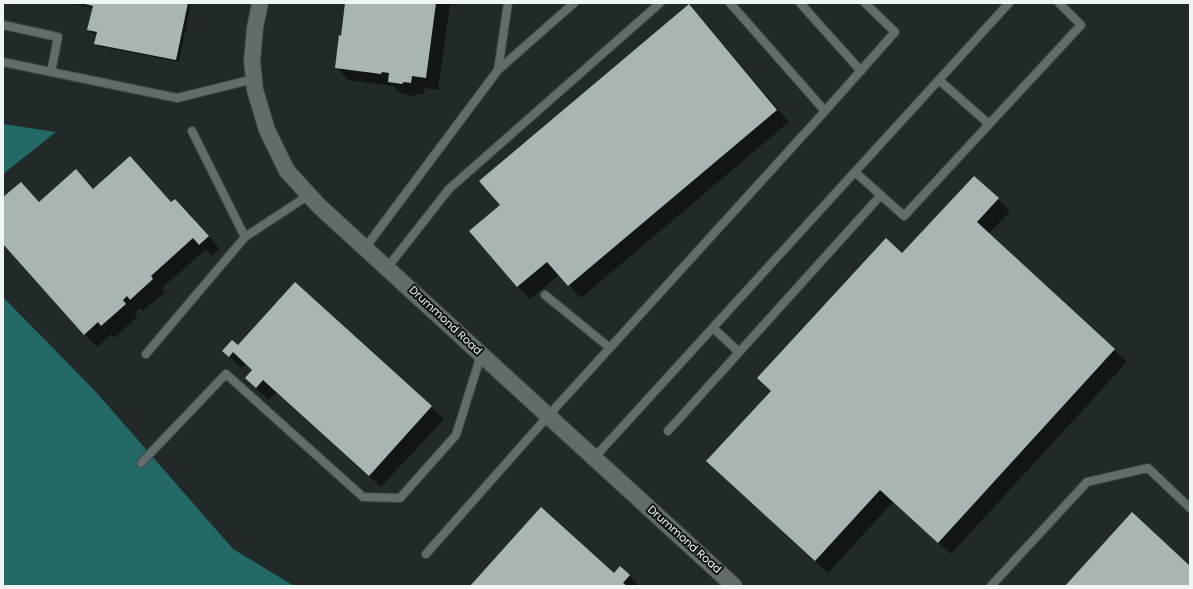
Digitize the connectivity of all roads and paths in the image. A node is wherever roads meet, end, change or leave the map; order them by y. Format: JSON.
{"nodes":[{"id":1,"x":260,"y":3,"type":"edge"},
{"id":2,"x":508,"y":3,"type":"edge"},
{"id":3,"x":574,"y":3,"type":"edge"},
{"id":4,"x":660,"y":3,"type":"edge"},
{"id":5,"x":730,"y":3,"type":"edge"},
{"id":6,"x":800,"y":3,"type":"edge"},
{"id":7,"x":865,"y":3,"type":"edge"},
{"id":8,"x":1009,"y":3,"type":"edge"},
{"id":9,"x":1059,"y":3,"type":"edge"},
{"id":10,"x":3,"y":25,"type":"edge"},
{"id":11,"x":3,"y":62,"type":"edge"},
{"id":12,"x":498,"y":70,"type":"junction"},
{"id":13,"x":861,"y":70,"type":"junction"},
{"id":14,"x":51,"y":72,"type":"junction"},
{"id":15,"x":254,"y":79,"type":"junction"},
{"id":16,"x":939,"y":80,"type":"junction"},
{"id":17,"x":825,"y":111,"type":"junction"},
{"id":18,"x":989,"y":124,"type":"junction"},
{"id":19,"x":192,"y":131,"type":"dead end"},
{"id":20,"x":855,"y":172,"type":"junction"},
{"id":21,"x":309,"y":195,"type":"junction"},
{"id":22,"x":881,"y":195,"type":"junction"},
{"id":23,"x":245,"y":237,"type":"junction"},
{"id":24,"x":364,"y":248,"type":"junction"},
{"id":25,"x":387,"y":268,"type":"junction"},
{"id":26,"x":544,"y":295,"type":"dead end"},
{"id":27,"x":713,"y":328,"type":"junction"},
{"id":28,"x":610,"y":348,"type":"junction"},
{"id":29,"x":739,"y":352,"type":"junction"},
{"id":30,"x":146,"y":354,"type":"dead end"},
{"id":31,"x":481,"y":355,"type":"junction"},
{"id":32,"x":548,"y":416,"type":"junction"},
{"id":33,"x":668,"y":431,"type":"dead end"},
{"id":34,"x":594,"y":458,"type":"junction"},
{"id":35,"x":141,"y":463,"type":"dead end"},
{"id":36,"x":1190,"y":508,"type":"edge"},
{"id":37,"x":426,"y":554,"type":"dead end"},
{"id":38,"x":734,"y":586,"type":"edge"},
{"id":39,"x":991,"y":586,"type":"edge"}],
"edges":[{"from":1,"to":15,"type":"street","name":"Drummond Road"},
{"from":2,"to":12,"type":"lane"},
{"from":3,"to":12,"type":"lane"},
{"from":4,"to":25,"type":"lane"},
{"from":5,"to":17,"type":"lane"},
{"from":6,"to":13,"type":"lane"},
{"from":7,"to":13,"type":"lane"},
{"from":8,"to":16,"type":"lane"},
{"from":9,"to":18,"type":"lane"},
{"from":10,"to":14,"type":"lane"},
{"from":11,"to":14,"type":"lane"},
{"from":12,"to":24,"type":"lane"},
{"from":13,"to":17,"type":"lane"},
{"from":14,"to":15,"type":"lane"},
{"from":15,"to":21,"type":"street","name":"Drummond Road"},
{"from":16,"to":18,"type":"lane"},
{"from":16,"to":20,"type":"lane"},
{"from":17,"to":28,"type":"lane"},
{"from":18,"to":22,"type":"lane"},
{"from":19,"to":23,"type":"lane"},
{"from":20,"to":22,"type":"lane"},
{"from":20,"to":27,"type":"lane"},
{"from":21,"to":23,"type":"lane"},
{"from":21,"to":24,"type":"street","name":"Drummond Road"},
{"from":22,"to":29,"type":"lane"},
{"from":23,"to":30,"type":"lane"},
{"from":24,"to":25,"type":"street","name":"Drummond Road"},
{"from":25,"to":31,"type":"street","name":"Drummond Road"},
{"from":26,"to":28,"type":"lane"},
{"from":27,"to":29,"type":"lane"},
{"from":27,"to":34,"type":"lane"},
{"from":28,"to":32,"type":"lane"},
{"from":29,"to":33,"type":"lane"},
{"from":31,"to":32,"type":"street","name":"Drummond Road"},
{"from":31,"to":35,"type":"lane"},
{"from":32,"to":34,"type":"street","name":"Drummond Road"},
{"from":32,"to":37,"type":"lane"},
{"from":34,"to":38,"type":"street","name":"Drummond Road"},
{"from":36,"to":39,"type":"lane"}]}
